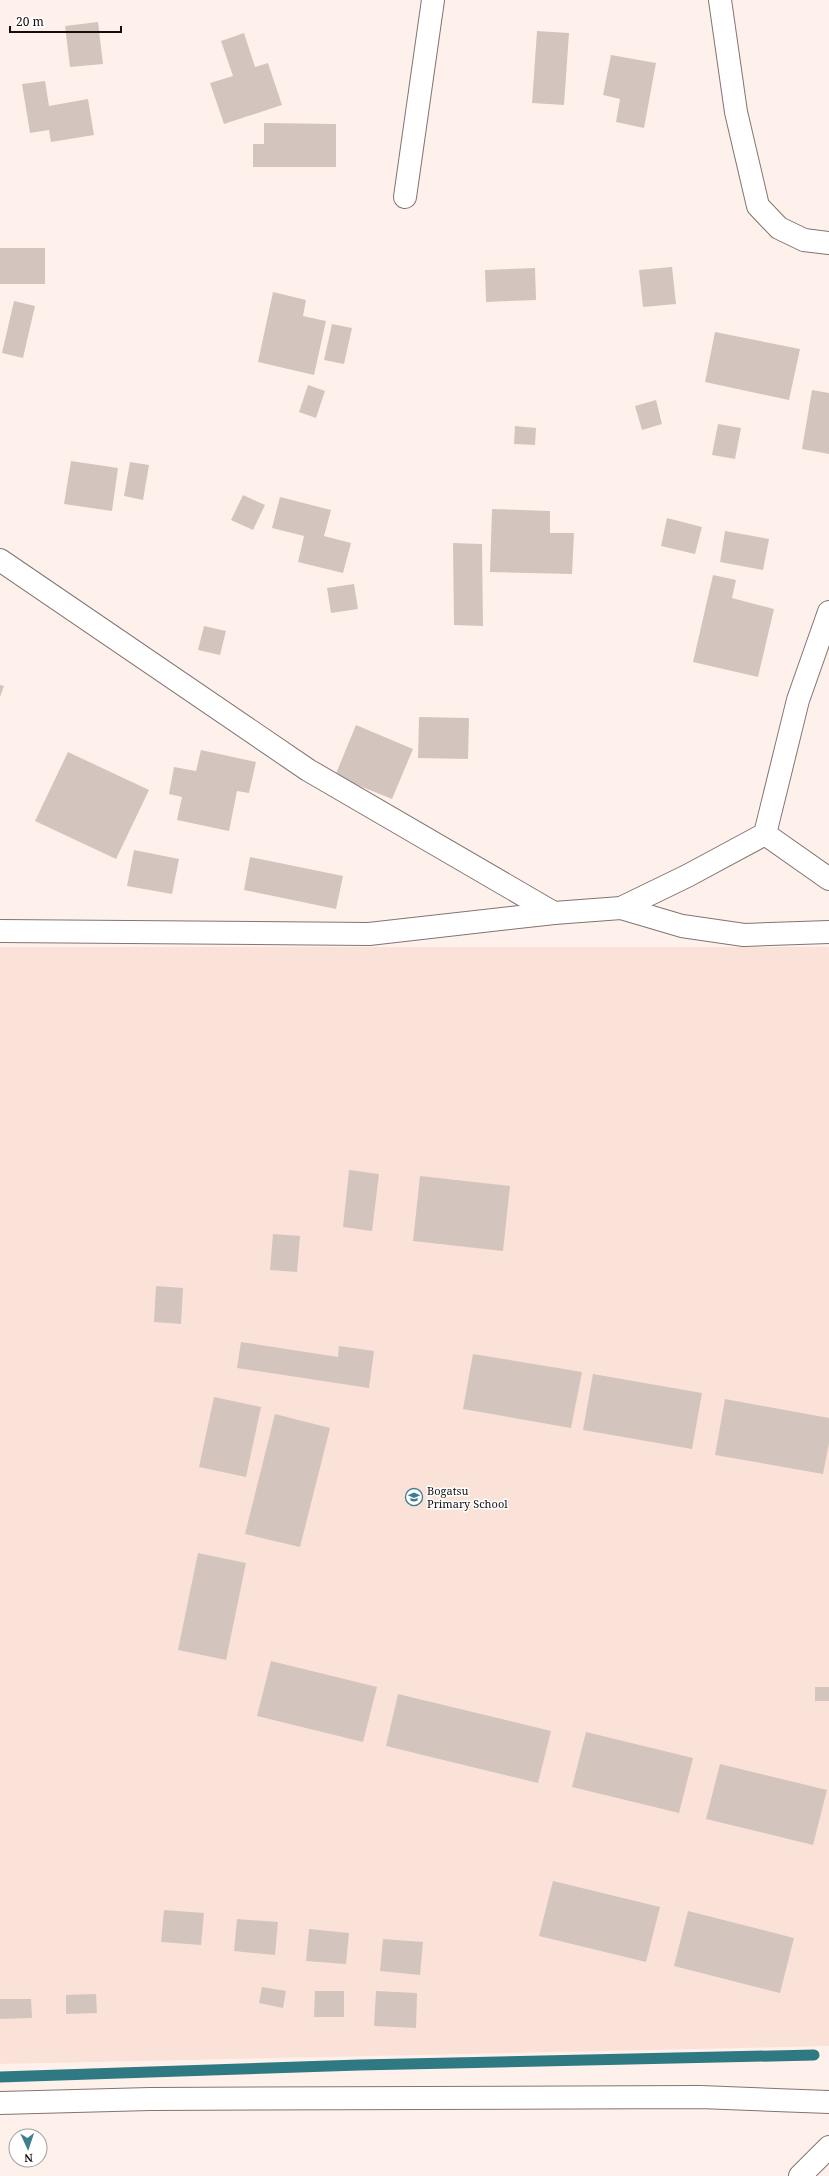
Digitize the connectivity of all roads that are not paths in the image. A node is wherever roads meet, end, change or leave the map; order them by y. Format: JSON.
{"nodes":[{"id":1,"x":433,"y":0,"type":"edge"},
{"id":2,"x":720,"y":0,"type":"edge"},
{"id":3,"x":405,"y":197,"type":"dead end"},
{"id":4,"x":829,"y":243,"type":"edge"},
{"id":5,"x":0,"y":560,"type":"edge"},
{"id":6,"x":829,"y":612,"type":"edge"},
{"id":7,"x":765,"y":834,"type":"junction"},
{"id":8,"x":829,"y":880,"type":"edge"},
{"id":9,"x":621,"y":908,"type":"junction"},
{"id":10,"x":554,"y":913,"type":"junction"},
{"id":11,"x":0,"y":931,"type":"edge"},
{"id":12,"x":829,"y":932,"type":"edge"},
{"id":13,"x":829,"y":2102,"type":"edge"},
{"id":14,"x":0,"y":2103,"type":"edge"},
{"id":15,"x":829,"y":2147,"type":"edge"},
{"id":16,"x":800,"y":2176,"type":"edge"}],
"edges":[{"from":1,"to":3,"type":"street"},
{"from":2,"to":4,"type":"street"},
{"from":5,"to":10,"type":"street"},
{"from":6,"to":7,"type":"street"},
{"from":7,"to":8,"type":"street"},
{"from":7,"to":9,"type":"street"},
{"from":9,"to":10,"type":"street"},
{"from":9,"to":12,"type":"street"},
{"from":10,"to":11,"type":"street"},
{"from":13,"to":14,"type":"street"},
{"from":15,"to":16,"type":"street"}]}
